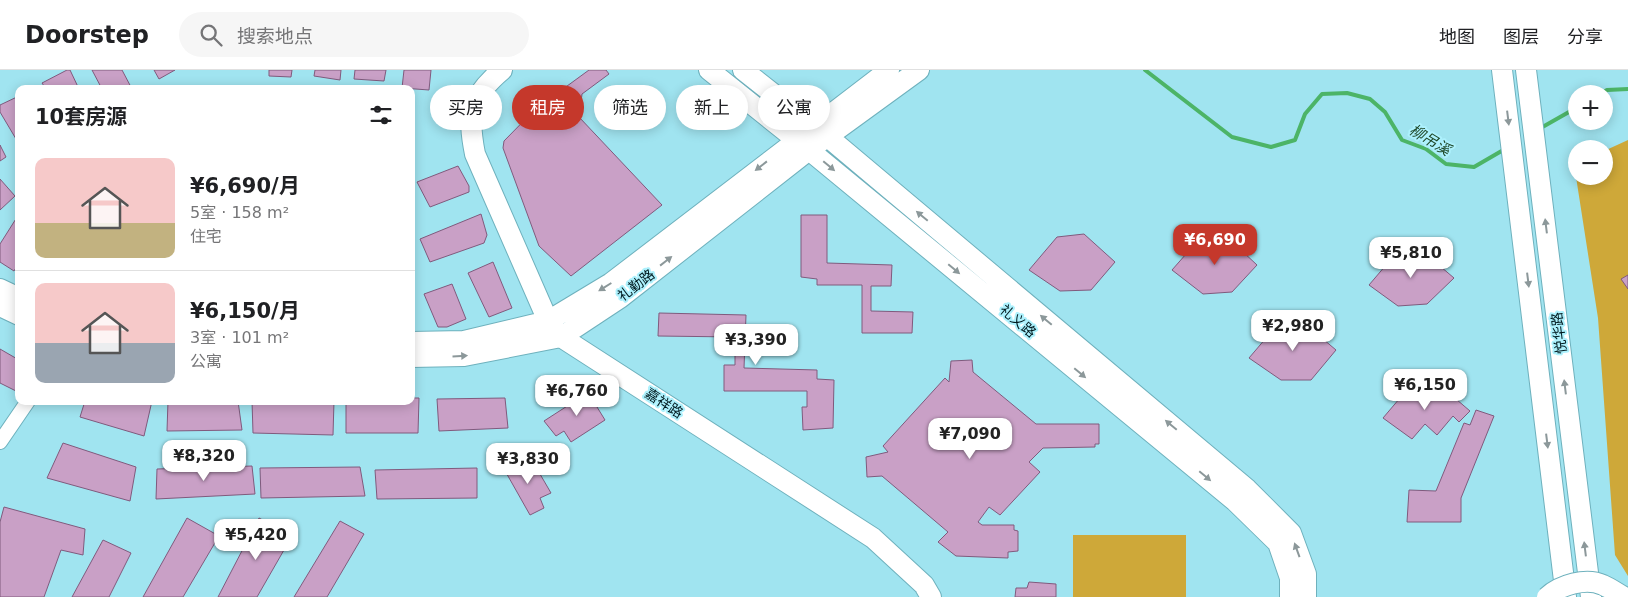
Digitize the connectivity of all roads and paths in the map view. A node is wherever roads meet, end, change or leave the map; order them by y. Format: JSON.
{"nodes":[{"id":1,"x":502,"y":70,"type":"edge"},
{"id":2,"x":709,"y":70,"type":"edge"},
{"id":3,"x":743,"y":70,"type":"edge"},
{"id":4,"x":889,"y":70,"type":"edge"},
{"id":5,"x":919,"y":70,"type":"edge"},
{"id":6,"x":1502,"y":70,"type":"edge"},
{"id":7,"x":1526,"y":70,"type":"edge"},
{"id":8,"x":821,"y":132,"type":"junction"},
{"id":9,"x":802,"y":145,"type":"junction"},
{"id":10,"x":0,"y":289,"type":"edge"},
{"id":11,"x":15,"y":296,"type":"edge"},
{"id":12,"x":0,"y":306,"type":"edge"},
{"id":13,"x":15,"y":312,"type":"edge"},
{"id":14,"x":554,"y":329,"type":"junction"},
{"id":15,"x":415,"y":342,"type":"edge"},
{"id":16,"x":415,"y":357,"type":"edge"},
{"id":17,"x":25,"y":405,"type":"edge"},
{"id":18,"x":0,"y":442,"type":"edge"},
{"id":19,"x":931,"y":597,"type":"edge"},
{"id":20,"x":1290,"y":597,"type":"edge"},
{"id":21,"x":1306,"y":597,"type":"edge"},
{"id":22,"x":1547,"y":597,"type":"edge"},
{"id":23,"x":1566,"y":597,"type":"edge"},
{"id":24,"x":1591,"y":597,"type":"edge"},
{"id":25,"x":1624,"y":597,"type":"edge"}],
"edges":[{"from":1,"to":14,"type":"main road"},
{"from":2,"to":9,"type":"main road","name":"礼义路"},
{"from":3,"to":8,"type":"main road","name":"礼义路"},
{"from":4,"to":8,"type":"main road"},
{"from":5,"to":8,"type":"main road"},
{"from":6,"to":23,"type":"main road","name":"悦华路","one_way":true},
{"from":24,"to":7,"type":"main road","name":"悦华路","one_way":true},
{"from":8,"to":9,"type":"main road","name":"礼勤路"},
{"from":21,"to":8,"type":"main road","name":"礼义路","one_way":true},
{"from":9,"to":14,"type":"main road","name":"礼勤路"},
{"from":9,"to":20,"type":"main road","name":"礼义路","one_way":true},
{"from":10,"to":11,"type":"main road"},
{"from":12,"to":13,"type":"main road"},
{"from":14,"to":15,"type":"main road","name":"礼勤路"},
{"from":16,"to":14,"type":"main road","name":"礼勤路","one_way":true},
{"from":14,"to":19,"type":"main road","name":"嘉祥路"},
{"from":17,"to":18,"type":"street"},
{"from":22,"to":25,"type":"main road","bridge":true}]}
